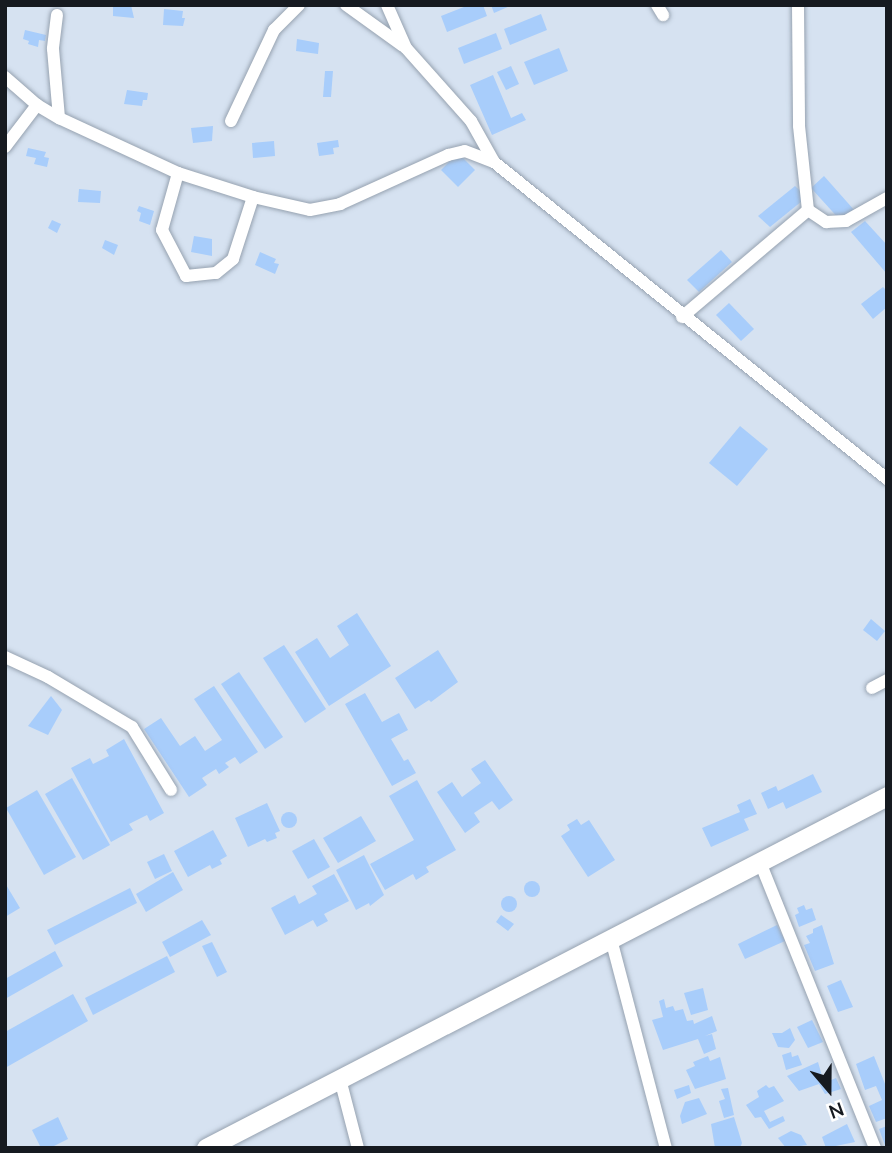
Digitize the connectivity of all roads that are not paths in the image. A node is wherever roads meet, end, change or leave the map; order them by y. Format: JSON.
{"nodes":[{"id":1,"x":299,"y":5,"type":"edge"},
{"id":2,"x":346,"y":5,"type":"edge"},
{"id":3,"x":387,"y":5,"type":"edge"},
{"id":4,"x":798,"y":5,"type":"edge"},
{"id":5,"x":57,"y":15,"type":"dead end"},
{"id":6,"x":406,"y":48,"type":"junction"},
{"id":7,"x":5,"y":77,"type":"edge"},
{"id":8,"x":11,"y":89,"type":"edge"},
{"id":9,"x":37,"y":105,"type":"junction"},
{"id":10,"x":59,"y":118,"type":"junction"},
{"id":11,"x":231,"y":121,"type":"dead end"},
{"id":12,"x":5,"y":147,"type":"edge"},
{"id":13,"x":494,"y":163,"type":"junction"},
{"id":14,"x":178,"y":173,"type":"junction"},
{"id":15,"x":253,"y":197,"type":"junction"},
{"id":16,"x":887,"y":198,"type":"edge"},
{"id":17,"x":808,"y":209,"type":"junction"},
{"id":18,"x":682,"y":317,"type":"junction"},
{"id":19,"x":887,"y":479,"type":"edge"},
{"id":20,"x":5,"y":657,"type":"edge"},
{"id":21,"x":887,"y":680,"type":"edge"},
{"id":22,"x":872,"y":688,"type":"dead end"},
{"id":23,"x":171,"y":790,"type":"dead end"},
{"id":24,"x":887,"y":796,"type":"edge"},
{"id":25,"x":761,"y":862,"type":"junction"},
{"id":26,"x":611,"y":939,"type":"junction"},
{"id":27,"x":340,"y":1079,"type":"junction"},
{"id":28,"x":206,"y":1148,"type":"edge"},
{"id":29,"x":358,"y":1148,"type":"edge"},
{"id":30,"x":666,"y":1148,"type":"edge"},
{"id":31,"x":875,"y":1148,"type":"edge"}],
"edges":[{"from":1,"to":11,"type":"street"},
{"from":2,"to":6,"type":"street"},
{"from":3,"to":6,"type":"street"},
{"from":4,"to":17,"type":"street"},
{"from":5,"to":10,"type":"street"},
{"from":6,"to":13,"type":"street"},
{"from":7,"to":8,"type":"street"},
{"from":8,"to":9,"type":"street"},
{"from":9,"to":10,"type":"street"},
{"from":9,"to":12,"type":"street"},
{"from":10,"to":14,"type":"street"},
{"from":13,"to":15,"type":"street"},
{"from":13,"to":18,"type":"street"},
{"from":14,"to":15,"type":"street"},
{"from":14,"to":15,"type":"street"},
{"from":16,"to":17,"type":"street"},
{"from":17,"to":18,"type":"street"},
{"from":18,"to":19,"type":"street"},
{"from":20,"to":23,"type":"street"},
{"from":21,"to":22,"type":"street"},
{"from":24,"to":25,"type":"main road"},
{"from":25,"to":26,"type":"main road"},
{"from":25,"to":31,"type":"street"},
{"from":26,"to":27,"type":"main road"},
{"from":26,"to":30,"type":"street"},
{"from":27,"to":28,"type":"main road"},
{"from":27,"to":29,"type":"street"}]}
